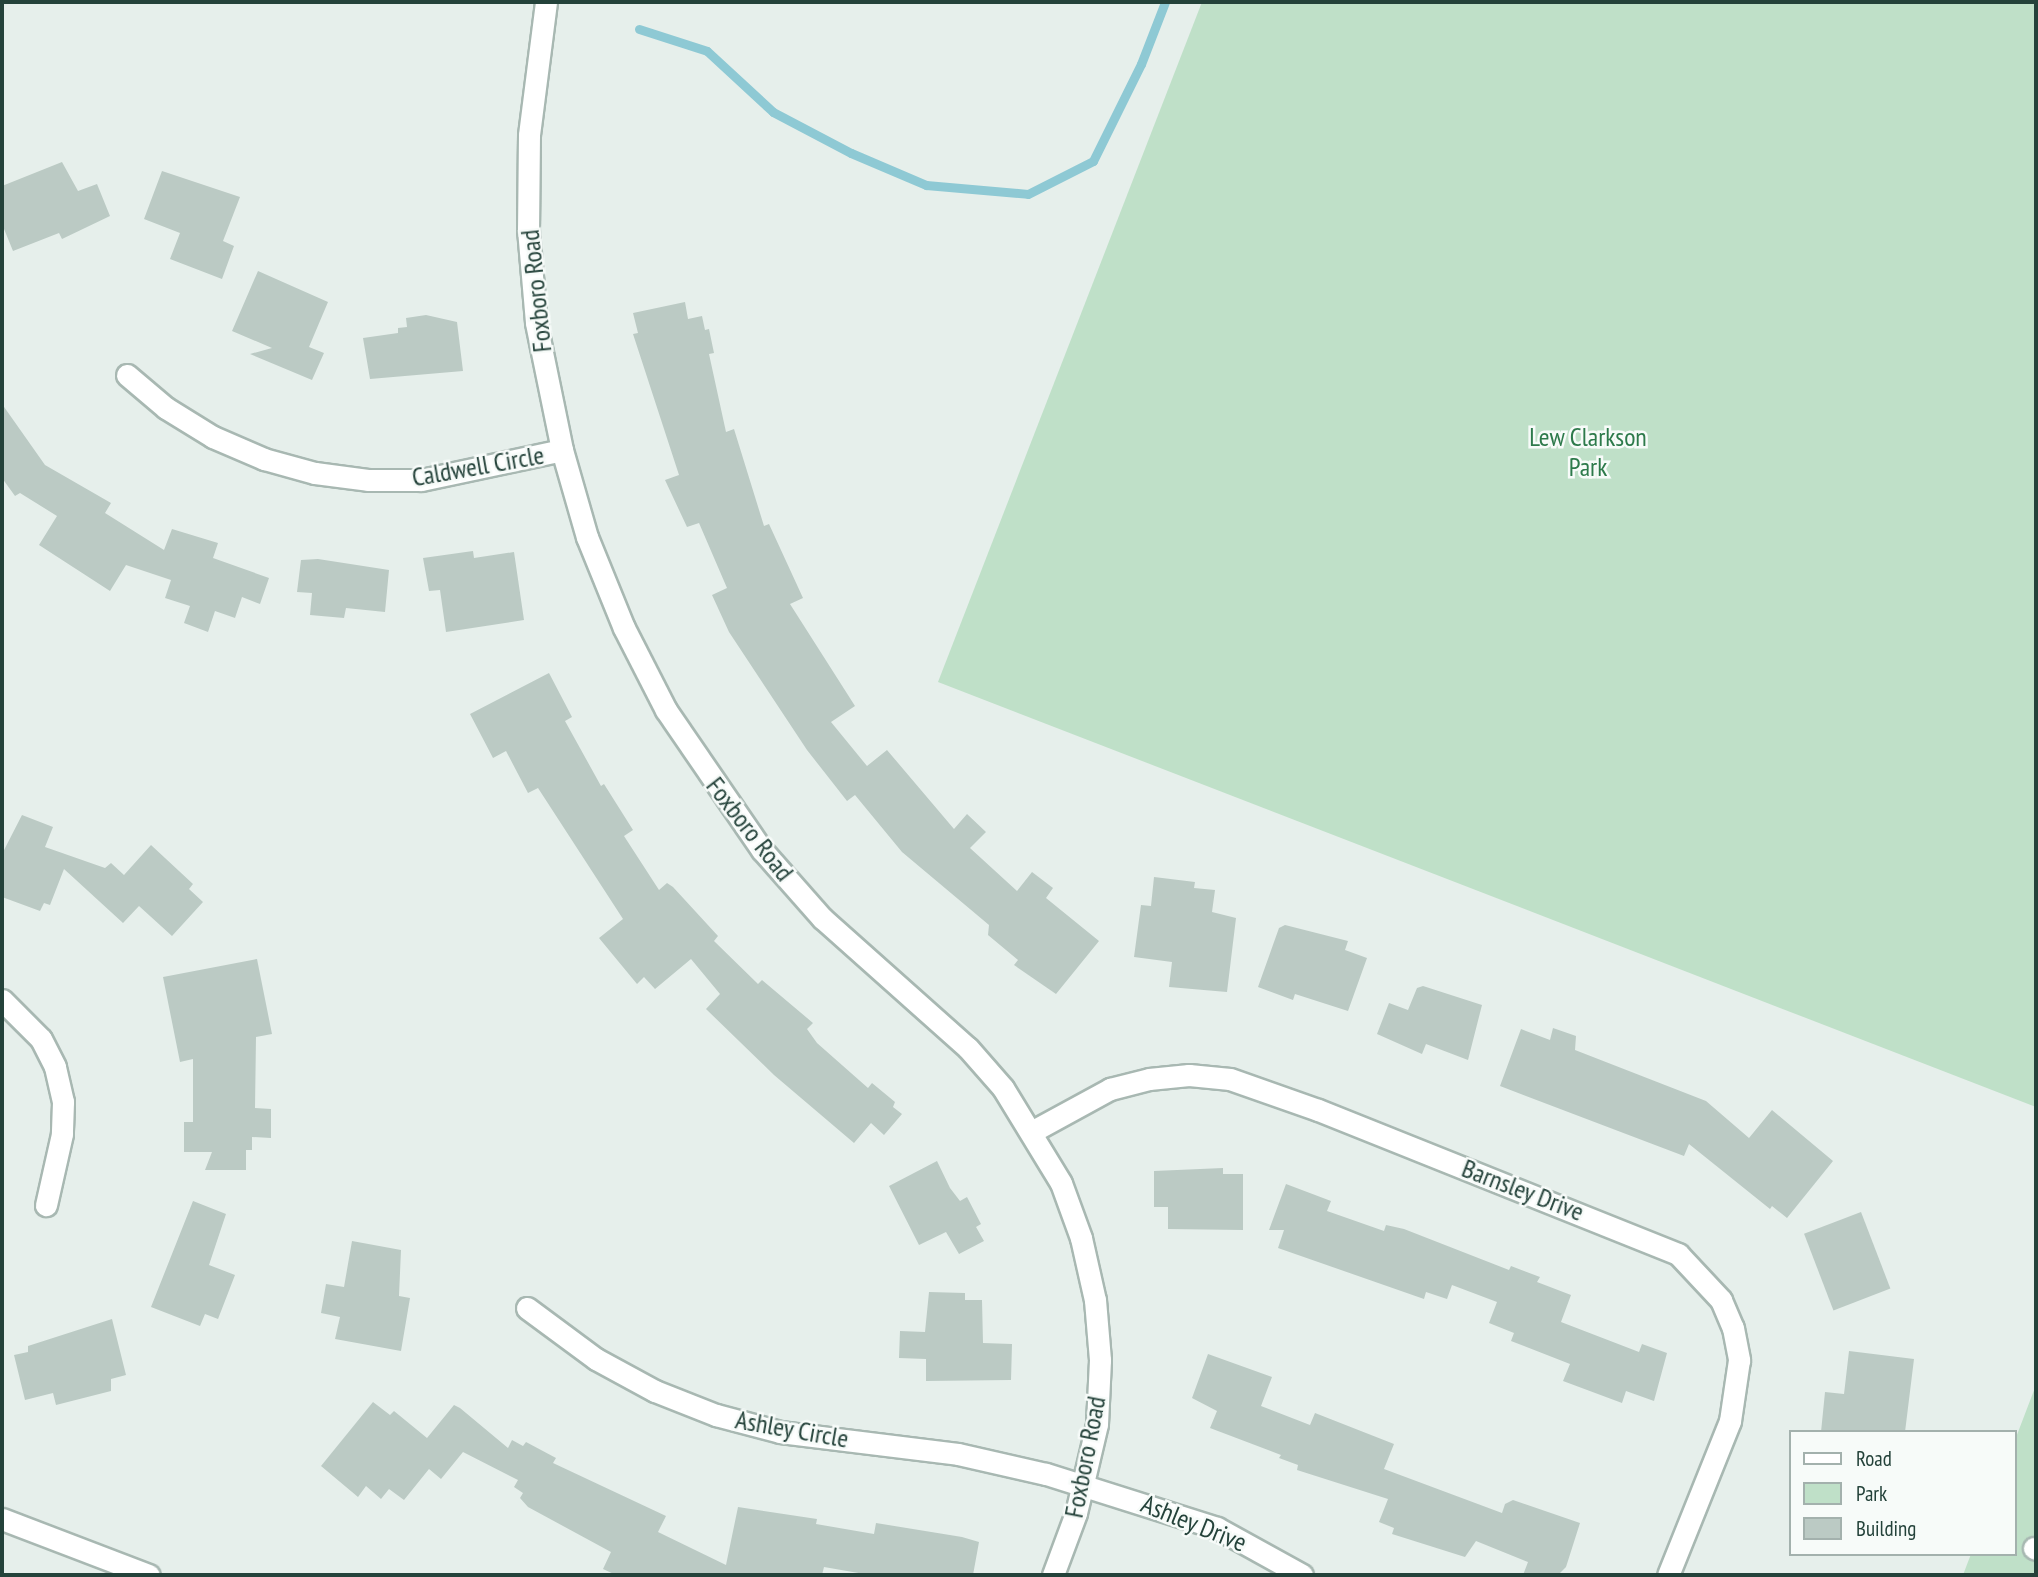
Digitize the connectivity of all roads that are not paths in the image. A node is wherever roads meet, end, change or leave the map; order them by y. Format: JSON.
{"nodes":[{"id":1,"x":546,"y":2,"type":"edge"},
{"id":2,"x":127,"y":375,"type":"dead end"},
{"id":3,"x":562,"y":450,"type":"junction"},
{"id":4,"x":2,"y":1000,"type":"edge"},
{"id":5,"x":1033,"y":1131,"type":"junction"},
{"id":6,"x":46,"y":1205,"type":"dead end"},
{"id":7,"x":527,"y":1308,"type":"dead end"},
{"id":8,"x":1082,"y":1483,"type":"junction"},
{"id":9,"x":2,"y":1519,"type":"edge"},
{"id":10,"x":149,"y":1575,"type":"edge"},
{"id":11,"x":1054,"y":1575,"type":"edge"},
{"id":12,"x":1302,"y":1575,"type":"edge"},
{"id":13,"x":1668,"y":1575,"type":"edge"}],
"edges":[{"from":1,"to":3,"type":"street","name":"Foxboro Road"},
{"from":2,"to":3,"type":"street","name":"Caldwell Circle"},
{"from":3,"to":5,"type":"street","name":"Foxboro Road"},
{"from":4,"to":6,"type":"street"},
{"from":5,"to":8,"type":"street","name":"Foxboro Road"},
{"from":5,"to":13,"type":"street","name":"Barnsley Drive"},
{"from":7,"to":8,"type":"street","name":"Ashley Circle"},
{"from":8,"to":11,"type":"street","name":"Foxboro Road"},
{"from":8,"to":12,"type":"street","name":"Ashley Drive"},
{"from":9,"to":10,"type":"street"}]}
